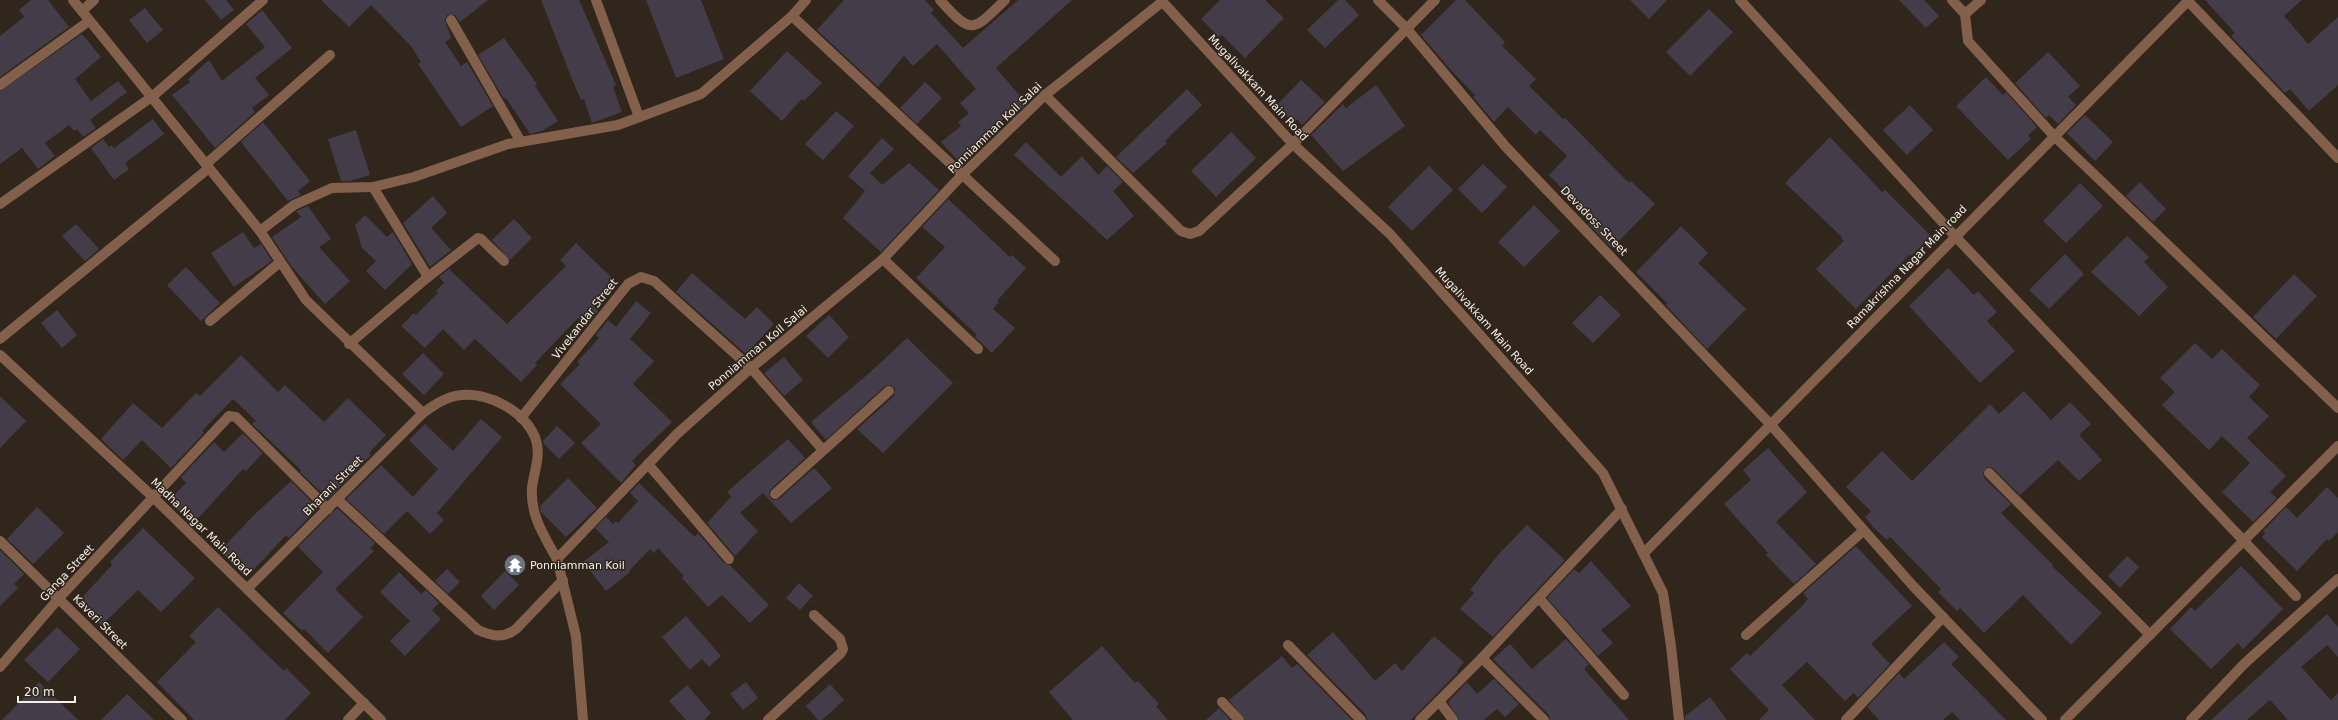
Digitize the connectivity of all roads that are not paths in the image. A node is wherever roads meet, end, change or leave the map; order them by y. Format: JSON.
{"nodes":[{"id":1,"x":74,"y":0,"type":"edge"},
{"id":2,"x":94,"y":0,"type":"edge"},
{"id":3,"x":263,"y":0,"type":"edge"},
{"id":4,"x":596,"y":0,"type":"edge"},
{"id":5,"x":806,"y":0,"type":"edge"},
{"id":6,"x":940,"y":0,"type":"edge"},
{"id":7,"x":1005,"y":0,"type":"edge"},
{"id":8,"x":1378,"y":0,"type":"edge"},
{"id":9,"x":1435,"y":0,"type":"edge"},
{"id":10,"x":1740,"y":0,"type":"edge"},
{"id":11,"x":1952,"y":0,"type":"edge"},
{"id":12,"x":1981,"y":0,"type":"edge"},
{"id":13,"x":2188,"y":0,"type":"edge"},
{"id":14,"x":1161,"y":1,"type":"edge"},
{"id":15,"x":82,"y":11,"type":"junction"},
{"id":16,"x":1965,"y":14,"type":"junction"},
{"id":17,"x":792,"y":16,"type":"junction"},
{"id":18,"x":451,"y":20,"type":"dead end"},
{"id":19,"x":89,"y":21,"type":"junction"},
{"id":20,"x":1407,"y":29,"type":"junction"},
{"id":21,"x":330,"y":55,"type":"dead end"},
{"id":22,"x":0,"y":85,"type":"edge"},
{"id":23,"x":1045,"y":95,"type":"junction"},
{"id":24,"x":153,"y":96,"type":"junction"},
{"id":25,"x":639,"y":117,"type":"junction"},
{"id":26,"x":2053,"y":135,"type":"junction"},
{"id":27,"x":521,"y":142,"type":"junction"},
{"id":28,"x":1292,"y":144,"type":"junction"},
{"id":29,"x":2338,"y":158,"type":"edge"},
{"id":30,"x":207,"y":166,"type":"junction"},
{"id":31,"x":962,"y":175,"type":"junction"},
{"id":32,"x":373,"y":187,"type":"junction"},
{"id":33,"x":0,"y":204,"type":"edge"},
{"id":34,"x":260,"y":231,"type":"junction"},
{"id":35,"x":1954,"y":235,"type":"junction"},
{"id":36,"x":882,"y":259,"type":"junction"},
{"id":37,"x":504,"y":261,"type":"dead end"},
{"id":38,"x":1055,"y":261,"type":"dead end"},
{"id":39,"x":279,"y":263,"type":"junction"},
{"id":40,"x":428,"y":277,"type":"junction"},
{"id":41,"x":210,"y":321,"type":"dead end"},
{"id":42,"x":0,"y":339,"type":"edge"},
{"id":43,"x":349,"y":344,"type":"junction"},
{"id":44,"x":978,"y":349,"type":"dead end"},
{"id":45,"x":0,"y":355,"type":"edge"},
{"id":46,"x":751,"y":368,"type":"junction"},
{"id":47,"x":889,"y":391,"type":"dead end"},
{"id":48,"x":2338,"y":408,"type":"edge"},
{"id":49,"x":423,"y":414,"type":"junction"},
{"id":50,"x":521,"y":418,"type":"junction"},
{"id":51,"x":1770,"y":424,"type":"junction"},
{"id":52,"x":2338,"y":446,"type":"edge"},
{"id":53,"x":823,"y":450,"type":"junction"},
{"id":54,"x":648,"y":464,"type":"junction"},
{"id":55,"x":1989,"y":473,"type":"dead end"},
{"id":56,"x":775,"y":494,"type":"dead end"},
{"id":57,"x":153,"y":497,"type":"junction"},
{"id":58,"x":337,"y":498,"type":"junction"},
{"id":59,"x":328,"y":509,"type":"junction"},
{"id":60,"x":1622,"y":509,"type":"junction"},
{"id":61,"x":1863,"y":531,"type":"junction"},
{"id":62,"x":0,"y":541,"type":"edge"},
{"id":63,"x":2244,"y":541,"type":"junction"},
{"id":64,"x":1644,"y":553,"type":"junction"},
{"id":65,"x":557,"y":559,"type":"junction"},
{"id":66,"x":729,"y":559,"type":"dead end"},
{"id":67,"x":2338,"y":579,"type":"edge"},
{"id":68,"x":563,"y":580,"type":"junction"},
{"id":69,"x":247,"y":589,"type":"junction"},
{"id":70,"x":2296,"y":596,"type":"dead end"},
{"id":71,"x":59,"y":598,"type":"junction"},
{"id":72,"x":1539,"y":598,"type":"junction"},
{"id":73,"x":814,"y":615,"type":"dead end"},
{"id":74,"x":1943,"y":617,"type":"junction"},
{"id":75,"x":1746,"y":635,"type":"dead end"},
{"id":76,"x":2150,"y":635,"type":"junction"},
{"id":77,"x":1288,"y":645,"type":"dead end"},
{"id":78,"x":1482,"y":658,"type":"junction"},
{"id":79,"x":0,"y":667,"type":"edge"},
{"id":80,"x":1624,"y":695,"type":"dead end"},
{"id":81,"x":1439,"y":701,"type":"junction"},
{"id":82,"x":1222,"y":702,"type":"dead end"},
{"id":83,"x":364,"y":703,"type":"junction"},
{"id":84,"x":182,"y":720,"type":"edge"},
{"id":85,"x":348,"y":720,"type":"edge"},
{"id":86,"x":381,"y":720,"type":"edge"},
{"id":87,"x":583,"y":720,"type":"edge"},
{"id":88,"x":768,"y":720,"type":"edge"},
{"id":89,"x":1239,"y":720,"type":"edge"},
{"id":90,"x":1361,"y":720,"type":"edge"},
{"id":91,"x":1420,"y":720,"type":"edge"},
{"id":92,"x":1452,"y":720,"type":"edge"},
{"id":93,"x":1544,"y":720,"type":"edge"},
{"id":94,"x":1678,"y":720,"type":"edge"},
{"id":95,"x":1846,"y":720,"type":"edge"},
{"id":96,"x":2042,"y":720,"type":"edge"},
{"id":97,"x":2065,"y":720,"type":"edge"},
{"id":98,"x":2191,"y":720,"type":"edge"}],
"edges":[{"from":1,"to":15,"type":"street"},
{"from":2,"to":15,"type":"street"},
{"from":3,"to":24,"type":"street"},
{"from":4,"to":25,"type":"street"},
{"from":5,"to":17,"type":"street"},
{"from":6,"to":7,"type":"street"},
{"from":8,"to":20,"type":"street","name":"Devadoss Street"},
{"from":9,"to":20,"type":"street"},
{"from":10,"to":35,"type":"street"},
{"from":11,"to":16,"type":"street"},
{"from":12,"to":16,"type":"street"},
{"from":13,"to":26,"type":"street","name":"Ramakrishna Nagar Main road"},
{"from":13,"to":29,"type":"street"},
{"from":14,"to":23,"type":"street","name":"Ponniamman Koil Salai"},
{"from":14,"to":28,"type":"street","name":"Mugalivakkam Main Road"},
{"from":15,"to":19,"type":"street"},
{"from":16,"to":26,"type":"street"},
{"from":17,"to":25,"type":"street"},
{"from":17,"to":31,"type":"street"},
{"from":18,"to":27,"type":"street"},
{"from":19,"to":22,"type":"street"},
{"from":19,"to":24,"type":"street"},
{"from":20,"to":28,"type":"street"},
{"from":20,"to":51,"type":"street","name":"Devadoss Street"},
{"from":21,"to":30,"type":"street"},
{"from":23,"to":28,"type":"street"},
{"from":23,"to":31,"type":"street","name":"Ponniamman Koil Salai"},
{"from":24,"to":30,"type":"street"},
{"from":24,"to":33,"type":"street"},
{"from":25,"to":27,"type":"street"},
{"from":26,"to":35,"type":"street","name":"Ramakrishna Nagar Main road"},
{"from":26,"to":48,"type":"street"},
{"from":27,"to":32,"type":"street"},
{"from":28,"to":60,"type":"street","name":"Mugalivakkam Main Road"},
{"from":30,"to":34,"type":"street"},
{"from":30,"to":42,"type":"street"},
{"from":31,"to":36,"type":"street","name":"Ponniamman Koil Salai"},
{"from":31,"to":38,"type":"street"},
{"from":32,"to":34,"type":"street"},
{"from":32,"to":40,"type":"street"},
{"from":34,"to":39,"type":"street"},
{"from":35,"to":51,"type":"street","name":"Ramakrishna Nagar Main road"},
{"from":35,"to":63,"type":"street"},
{"from":36,"to":44,"type":"street"},
{"from":36,"to":46,"type":"street","name":"Ponniamman Koil Salai"},
{"from":37,"to":40,"type":"street"},
{"from":39,"to":41,"type":"street"},
{"from":39,"to":43,"type":"street"},
{"from":40,"to":43,"type":"street"},
{"from":43,"to":49,"type":"street"},
{"from":45,"to":57,"type":"street","name":"Madha Nagar Main Road"},
{"from":46,"to":50,"type":"street","name":"Vivekandar Street"},
{"from":46,"to":53,"type":"street","name":"Vivekandar Street"},
{"from":46,"to":54,"type":"street","name":"Ponniamman Koil Salai"},
{"from":47,"to":53,"type":"street"},
{"from":49,"to":50,"type":"street","name":"Bharani Street"},
{"from":49,"to":58,"type":"street","name":"Bharani Street"},
{"from":50,"to":65,"type":"street"},
{"from":51,"to":61,"type":"street","name":"Devadoss Street"},
{"from":51,"to":64,"type":"street","name":"Ramakrishna Nagar Main road"},
{"from":52,"to":63,"type":"street"},
{"from":53,"to":56,"type":"street"},
{"from":54,"to":65,"type":"street","name":"Ponniamman Koil Salai"},
{"from":54,"to":66,"type":"street"},
{"from":55,"to":76,"type":"street"},
{"from":57,"to":59,"type":"street","name":"Ganga Street"},
{"from":57,"to":69,"type":"street","name":"Madha Nagar Main Road"},
{"from":57,"to":71,"type":"street","name":"Ganga Street"},
{"from":58,"to":59,"type":"street","name":"Bharani Street"},
{"from":58,"to":68,"type":"street"},
{"from":59,"to":69,"type":"street","name":"Bharani Street"},
{"from":60,"to":64,"type":"street","name":"Mugalivakkam Main Road"},
{"from":60,"to":72,"type":"street"},
{"from":61,"to":74,"type":"street","name":"Devadoss Street"},
{"from":61,"to":75,"type":"street"},
{"from":62,"to":71,"type":"street","name":"Kaveri Street"},
{"from":63,"to":70,"type":"street"},
{"from":63,"to":76,"type":"street"},
{"from":64,"to":94,"type":"street","name":"Mugalivakkam Main Road"},
{"from":65,"to":68,"type":"street"},
{"from":67,"to":98,"type":"street"},
{"from":68,"to":87,"type":"street"},
{"from":69,"to":83,"type":"street","name":"Madha Nagar Main Road"},
{"from":71,"to":79,"type":"street","name":"Ganga Street"},
{"from":71,"to":84,"type":"street","name":"Kaveri Street"},
{"from":72,"to":78,"type":"street"},
{"from":72,"to":80,"type":"street"},
{"from":73,"to":88,"type":"street"},
{"from":74,"to":95,"type":"street"},
{"from":74,"to":96,"type":"street","name":"Devadoss Street"},
{"from":76,"to":97,"type":"street"},
{"from":77,"to":90,"type":"street"},
{"from":78,"to":81,"type":"street"},
{"from":78,"to":93,"type":"street"},
{"from":81,"to":91,"type":"street"},
{"from":81,"to":92,"type":"street"},
{"from":82,"to":89,"type":"street"},
{"from":83,"to":85,"type":"street"},
{"from":83,"to":86,"type":"street","name":"Madha Nagar Main Road"}]}
